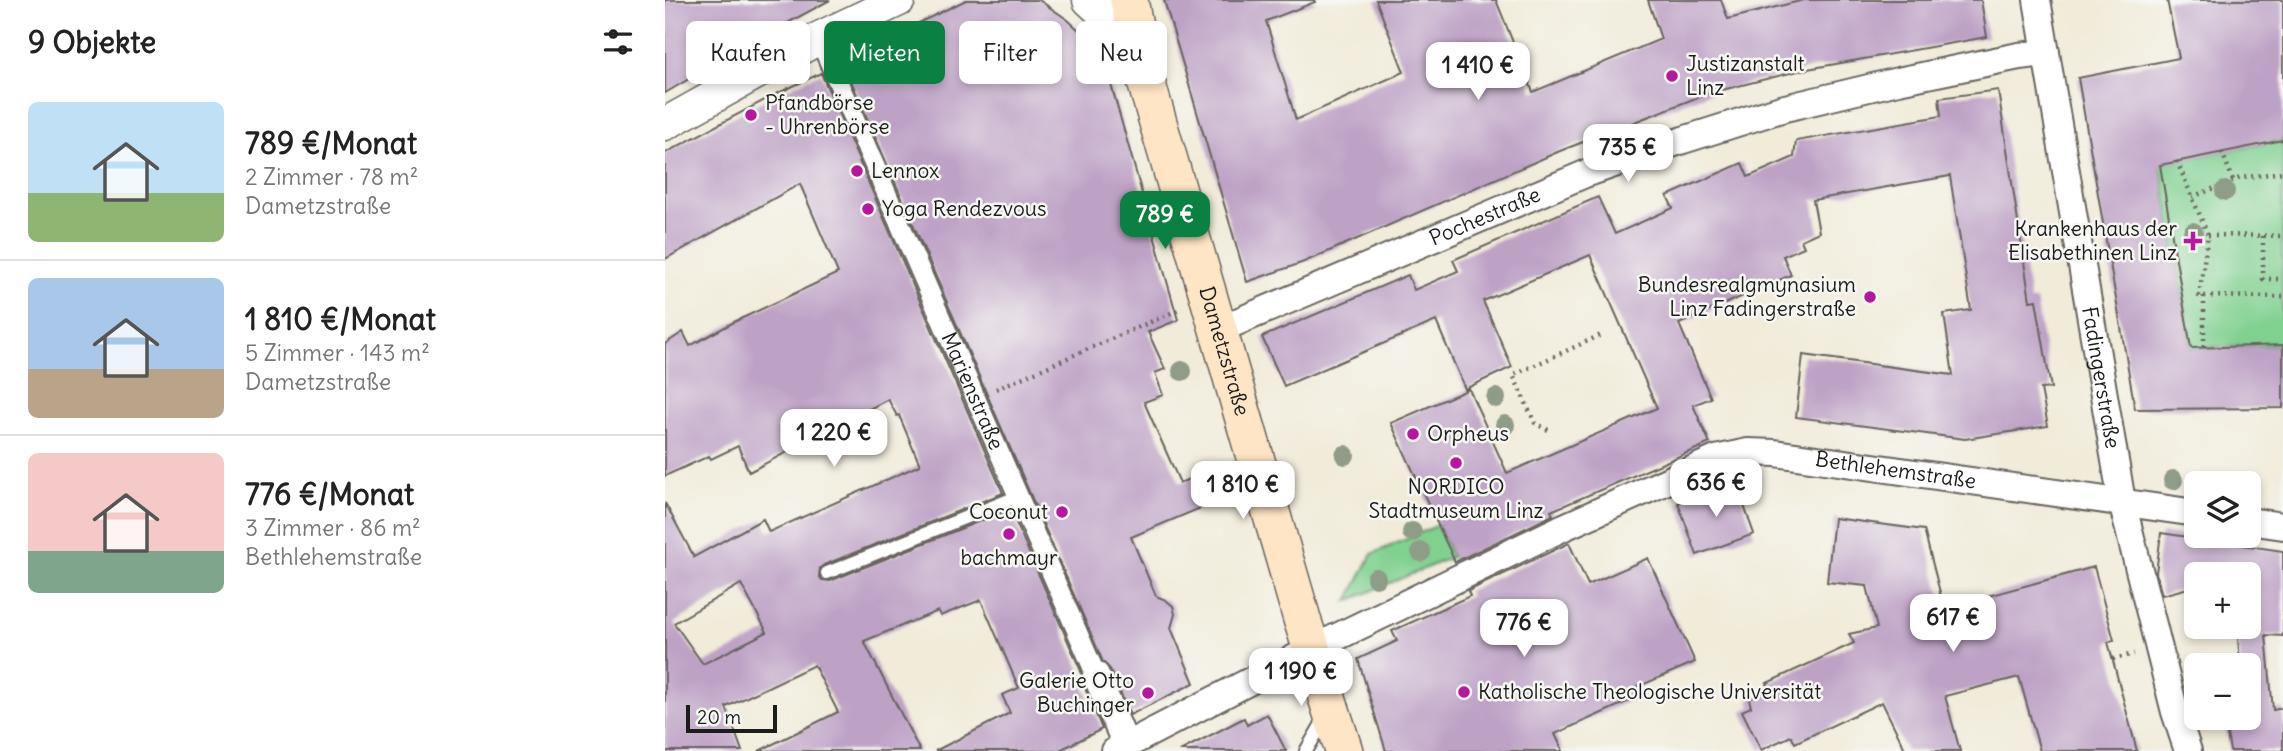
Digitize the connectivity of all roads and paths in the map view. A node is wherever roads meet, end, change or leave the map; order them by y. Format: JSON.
{"nodes":[{"id":1,"x":1089,"y":0,"type":"edge"},
{"id":2,"x":1129,"y":0,"type":"edge"},
{"id":3,"x":2037,"y":0,"type":"edge"},
{"id":4,"x":896,"y":1,"type":"edge"},
{"id":5,"x":1108,"y":21,"type":"edge"},
{"id":6,"x":1133,"y":21,"type":"edge"},
{"id":7,"x":819,"y":37,"type":"junction"},
{"id":8,"x":2046,"y":53,"type":"junction"},
{"id":9,"x":1147,"y":84,"type":"edge"},
{"id":10,"x":665,"y":124,"type":"edge"},
{"id":11,"x":2222,"y":152,"type":"dead end"},
{"id":12,"x":2177,"y":161,"type":"dead end"},
{"id":13,"x":2283,"y":172,"type":"edge"},
{"id":14,"x":2233,"y":180,"type":"junction"},
{"id":15,"x":2192,"y":197,"type":"junction"},
{"id":16,"x":2208,"y":235,"type":"junction"},
{"id":17,"x":2263,"y":236,"type":"junction"},
{"id":18,"x":2283,"y":236,"type":"edge"},
{"id":19,"x":2283,"y":279,"type":"edge"},
{"id":20,"x":2204,"y":296,"type":"junction"},
{"id":21,"x":2283,"y":297,"type":"edge"},
{"id":22,"x":1176,"y":310,"type":"dead end"},
{"id":23,"x":1217,"y":330,"type":"junction"},
{"id":24,"x":1601,"y":335,"type":"dead end"},
{"id":25,"x":2204,"y":348,"type":"dead end"},
{"id":26,"x":993,"y":390,"type":"dead end"},
{"id":27,"x":1548,"y":430,"type":"dead end"},
{"id":28,"x":1019,"y":496,"type":"junction"},
{"id":29,"x":2122,"y":502,"type":"junction"},
{"id":30,"x":2184,"y":511,"type":"edge"},
{"id":31,"x":2261,"y":523,"type":"edge"},
{"id":32,"x":2283,"y":526,"type":"edge"},
{"id":33,"x":827,"y":573,"type":"dead end"},
{"id":34,"x":1312,"y":649,"type":"junction"},
{"id":35,"x":2135,"y":653,"type":"dead end"},
{"id":36,"x":2113,"y":659,"type":"dead end"},
{"id":37,"x":1095,"y":675,"type":"joint"},
{"id":38,"x":1332,"y":708,"type":"junction"},
{"id":39,"x":1121,"y":748,"type":"edge"},
{"id":40,"x":1306,"y":751,"type":"edge"},
{"id":41,"x":1345,"y":751,"type":"edge"},
{"id":42,"x":2188,"y":751,"type":"edge"}],
"edges":[{"from":1,"to":5,"type":"street"},
{"from":2,"to":6,"type":"main road","name":"Dametzstraße"},
{"from":3,"to":8,"type":"street","name":"Fadingerstraße"},
{"from":4,"to":7,"type":"street"},
{"from":7,"to":10,"type":"street"},
{"from":7,"to":28,"type":"street","name":"Marienstraße"},
{"from":8,"to":23,"type":"street","name":"Pochestraße"},
{"from":8,"to":29,"type":"street","name":"Fadingerstraße"},
{"from":9,"to":23,"type":"main road","name":"Dametzstraße"},
{"from":11,"to":14,"type":"path"},
{"from":12,"to":15,"type":"path"},
{"from":13,"to":14,"type":"path"},
{"from":14,"to":15,"type":"path"},
{"from":15,"to":16,"type":"path"},
{"from":16,"to":17,"type":"path"},
{"from":16,"to":20,"type":"path"},
{"from":17,"to":18,"type":"path"},
{"from":17,"to":19,"type":"path"},
{"from":20,"to":21,"type":"path"},
{"from":20,"to":25,"type":"path"},
{"from":22,"to":26,"type":"path"},
{"from":23,"to":34,"type":"main road","name":"Dametzstraße"},
{"from":24,"to":27,"type":"path"},
{"from":28,"to":33,"type":"lane"},
{"from":28,"to":37,"type":"street","name":"Marienstraße"},
{"from":29,"to":30,"type":"street","name":"Bethlehemstraße"},
{"from":29,"to":34,"type":"street","name":"Bethlehemstraße"},
{"from":29,"to":42,"type":"street","name":"Fadingerstraße"},
{"from":31,"to":32,"type":"street"},
{"from":34,"to":38,"type":"main road","name":"Dametzstraße"},
{"from":34,"to":39,"type":"street","name":"Bethlehemstraße"},
{"from":35,"to":36,"type":"path"},
{"from":37,"to":39,"type":"street","name":"Marienstraße"},
{"from":38,"to":40,"type":"lane"},
{"from":38,"to":41,"type":"main road","name":"Dametzstraße"}]}
